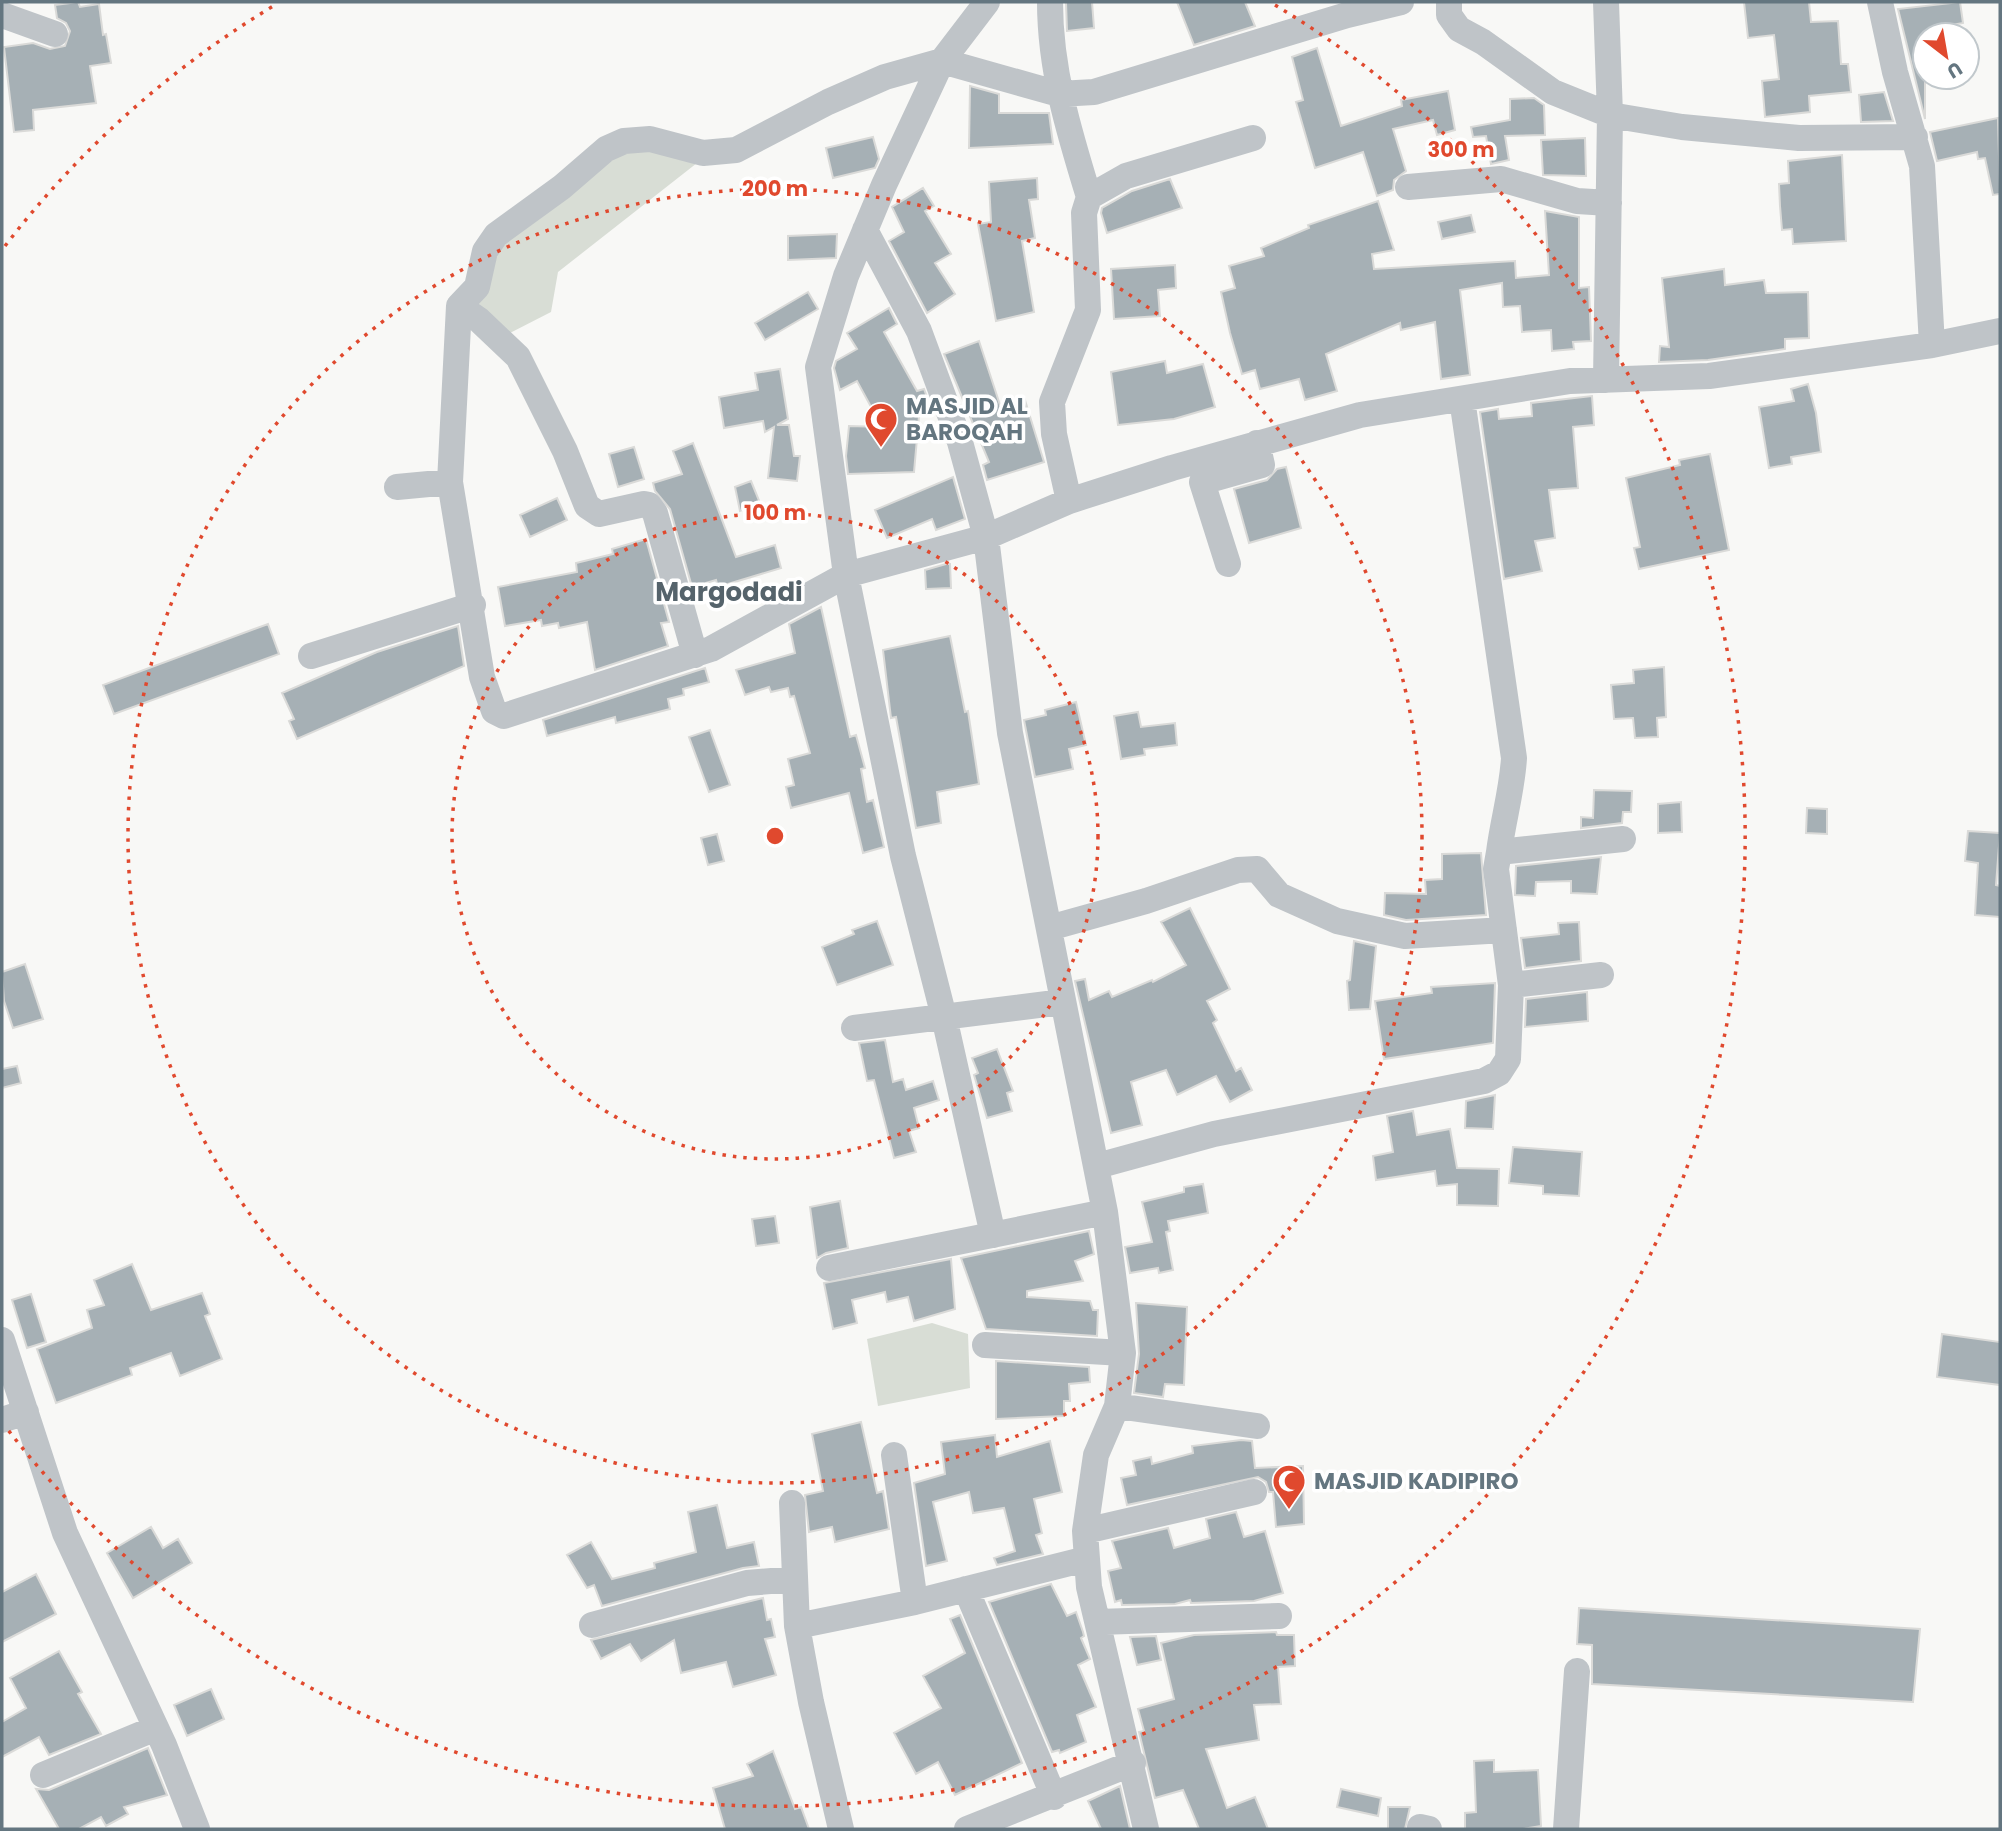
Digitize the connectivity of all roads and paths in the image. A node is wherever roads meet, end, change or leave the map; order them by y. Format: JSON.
{"nodes":[{"id":1,"x":987,"y":2,"type":"edge"},
{"id":2,"x":1049,"y":2,"type":"edge"},
{"id":3,"x":1401,"y":2,"type":"edge"},
{"id":4,"x":1449,"y":2,"type":"edge"},
{"id":5,"x":1606,"y":2,"type":"edge"},
{"id":6,"x":1880,"y":2,"type":"edge"},
{"id":7,"x":2,"y":15,"type":"edge"},
{"id":8,"x":55,"y":34,"type":"dead end"},
{"id":9,"x":942,"y":61,"type":"junction"},
{"id":10,"x":1059,"y":94,"type":"junction"},
{"id":11,"x":1610,"y":115,"type":"junction"},
{"id":12,"x":1915,"y":137,"type":"junction"},
{"id":13,"x":1252,"y":138,"type":"dead end"},
{"id":14,"x":1408,"y":187,"type":"dead end"},
{"id":15,"x":1089,"y":197,"type":"junction"},
{"id":16,"x":1609,"y":203,"type":"junction"},
{"id":17,"x":865,"y":230,"type":"junction"},
{"id":18,"x":459,"y":306,"type":"junction"},
{"id":19,"x":2000,"y":331,"type":"edge"},
{"id":20,"x":1932,"y":345,"type":"junction"},
{"id":21,"x":1606,"y":380,"type":"junction"},
{"id":22,"x":1462,"y":399,"type":"junction"},
{"id":23,"x":1257,"y":443,"type":"junction"},
{"id":24,"x":450,"y":482,"type":"junction"},
{"id":25,"x":397,"y":487,"type":"dead end"},
{"id":26,"x":1069,"y":501,"type":"junction"},
{"id":27,"x":986,"y":537,"type":"junction"},
{"id":28,"x":1228,"y":564,"type":"dead end"},
{"id":29,"x":845,"y":575,"type":"junction"},
{"id":30,"x":473,"y":605,"type":"junction"},
{"id":31,"x":703,"y":652,"type":"junction"},
{"id":32,"x":311,"y":656,"type":"dead end"},
{"id":33,"x":1623,"y":839,"type":"dead end"},
{"id":34,"x":1499,"y":852,"type":"junction"},
{"id":35,"x":1049,"y":928,"type":"junction"},
{"id":36,"x":1504,"y":930,"type":"junction"},
{"id":37,"x":1601,"y":975,"type":"dead end"},
{"id":38,"x":1511,"y":985,"type":"junction"},
{"id":39,"x":1063,"y":1002,"type":"junction"},
{"id":40,"x":944,"y":1017,"type":"junction"},
{"id":41,"x":855,"y":1028,"type":"dead end"},
{"id":42,"x":1097,"y":1166,"type":"junction"},
{"id":43,"x":1105,"y":1212,"type":"junction"},
{"id":44,"x":993,"y":1235,"type":"junction"},
{"id":45,"x":829,"y":1268,"type":"dead end"},
{"id":46,"x":2,"y":1340,"type":"edge"},
{"id":47,"x":985,"y":1345,"type":"dead end"},
{"id":48,"x":1123,"y":1353,"type":"junction"},
{"id":49,"x":1117,"y":1406,"type":"junction"},
{"id":50,"x":14,"y":1416,"type":"edge"},
{"id":51,"x":1257,"y":1426,"type":"dead end"},
{"id":52,"x":894,"y":1455,"type":"dead end"},
{"id":53,"x":1254,"y":1492,"type":"dead end"},
{"id":54,"x":792,"y":1503,"type":"dead end"},
{"id":55,"x":1085,"y":1531,"type":"junction"},
{"id":56,"x":1086,"y":1559,"type":"junction"},
{"id":57,"x":795,"y":1578,"type":"junction"},
{"id":58,"x":966,"y":1589,"type":"junction"},
{"id":59,"x":915,"y":1602,"type":"junction"},
{"id":60,"x":1279,"y":1616,"type":"dead end"},
{"id":61,"x":1098,"y":1622,"type":"junction"},
{"id":62,"x":592,"y":1625,"type":"dead end"},
{"id":63,"x":797,"y":1626,"type":"junction"},
{"id":64,"x":1577,"y":1671,"type":"dead end"},
{"id":65,"x":156,"y":1728,"type":"junction"},
{"id":66,"x":1133,"y":1763,"type":"junction"},
{"id":67,"x":43,"y":1775,"type":"dead end"},
{"id":68,"x":1054,"y":1797,"type":"junction"},
{"id":69,"x":197,"y":1829,"type":"edge"},
{"id":70,"x":841,"y":1829,"type":"edge"},
{"id":71,"x":967,"y":1829,"type":"edge"},
{"id":72,"x":1146,"y":1829,"type":"edge"},
{"id":73,"x":1566,"y":1829,"type":"edge"}],
"edges":[{"from":1,"to":9,"type":"street"},
{"from":2,"to":10,"type":"street"},
{"from":3,"to":10,"type":"street"},
{"from":4,"to":11,"type":"street"},
{"from":5,"to":11,"type":"street"},
{"from":6,"to":12,"type":"street"},
{"from":7,"to":8,"type":"street"},
{"from":9,"to":10,"type":"street"},
{"from":9,"to":17,"type":"street"},
{"from":9,"to":18,"type":"street"},
{"from":10,"to":15,"type":"street"},
{"from":11,"to":12,"type":"street"},
{"from":11,"to":16,"type":"street"},
{"from":12,"to":20,"type":"street"},
{"from":13,"to":15,"type":"street"},
{"from":14,"to":16,"type":"street"},
{"from":15,"to":26,"type":"street"},
{"from":16,"to":21,"type":"street"},
{"from":17,"to":27,"type":"street"},
{"from":17,"to":29,"type":"street"},
{"from":18,"to":24,"type":"street"},
{"from":18,"to":31,"type":"street"},
{"from":19,"to":20,"type":"street"},
{"from":20,"to":21,"type":"street"},
{"from":21,"to":22,"type":"street"},
{"from":22,"to":23,"type":"street"},
{"from":22,"to":34,"type":"street"},
{"from":23,"to":26,"type":"street"},
{"from":23,"to":28,"type":"street"},
{"from":24,"to":25,"type":"street"},
{"from":24,"to":30,"type":"street"},
{"from":26,"to":27,"type":"street"},
{"from":27,"to":29,"type":"street"},
{"from":27,"to":35,"type":"street"},
{"from":29,"to":31,"type":"street"},
{"from":29,"to":40,"type":"street"},
{"from":30,"to":31,"type":"street"},
{"from":30,"to":32,"type":"street"},
{"from":33,"to":34,"type":"street"},
{"from":34,"to":36,"type":"street"},
{"from":35,"to":36,"type":"street"},
{"from":35,"to":39,"type":"street"},
{"from":36,"to":38,"type":"street"},
{"from":37,"to":38,"type":"street"},
{"from":38,"to":42,"type":"street"},
{"from":39,"to":40,"type":"street"},
{"from":39,"to":42,"type":"street"},
{"from":40,"to":41,"type":"street"},
{"from":40,"to":44,"type":"street"},
{"from":42,"to":43,"type":"street"},
{"from":43,"to":44,"type":"street"},
{"from":43,"to":48,"type":"street"},
{"from":44,"to":45,"type":"street"},
{"from":46,"to":50,"type":"street"},
{"from":47,"to":48,"type":"street"},
{"from":48,"to":49,"type":"street"},
{"from":49,"to":51,"type":"street"},
{"from":49,"to":55,"type":"street"},
{"from":50,"to":65,"type":"street"},
{"from":52,"to":59,"type":"street"},
{"from":53,"to":55,"type":"street"},
{"from":54,"to":57,"type":"street"},
{"from":55,"to":56,"type":"street"},
{"from":56,"to":58,"type":"street"},
{"from":56,"to":61,"type":"street"},
{"from":57,"to":62,"type":"street"},
{"from":57,"to":63,"type":"street"},
{"from":58,"to":59,"type":"street"},
{"from":58,"to":68,"type":"street"},
{"from":59,"to":63,"type":"street"},
{"from":60,"to":61,"type":"street"},
{"from":61,"to":66,"type":"street"},
{"from":63,"to":70,"type":"street"},
{"from":64,"to":73,"type":"street"},
{"from":65,"to":67,"type":"street"},
{"from":65,"to":69,"type":"street"},
{"from":66,"to":68,"type":"street"},
{"from":66,"to":72,"type":"street"},
{"from":68,"to":71,"type":"street"}]}
